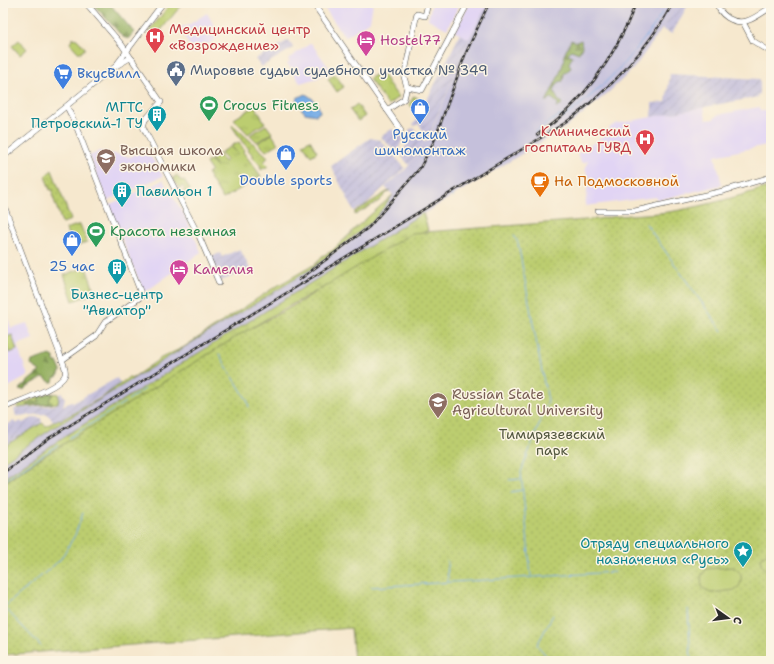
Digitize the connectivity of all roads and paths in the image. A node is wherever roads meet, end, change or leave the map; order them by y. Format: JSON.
{"nodes":[{"id":1,"x":86,"y":3,"type":"edge"},
{"id":2,"x":163,"y":3,"type":"edge"},
{"id":3,"x":313,"y":3,"type":"edge"},
{"id":4,"x":428,"y":3,"type":"edge"},
{"id":5,"x":468,"y":3,"type":"edge"},
{"id":6,"x":717,"y":3,"type":"edge"},
{"id":7,"x":771,"y":8,"type":"edge"},
{"id":8,"x":743,"y":22,"type":"junction"},
{"id":9,"x":126,"y":50,"type":"junction"},
{"id":10,"x":771,"y":52,"type":"edge"},
{"id":11,"x":133,"y":60,"type":"junction"},
{"id":12,"x":116,"y":66,"type":"junction"},
{"id":13,"x":407,"y":87,"type":"junction"},
{"id":14,"x":67,"y":107,"type":"junction"},
{"id":15,"x":387,"y":110,"type":"junction"},
{"id":16,"x":401,"y":130,"type":"dead end"},
{"id":17,"x":3,"y":158,"type":"edge"},
{"id":18,"x":771,"y":177,"type":"edge"},
{"id":19,"x":3,"y":203,"type":"edge"},
{"id":20,"x":598,"y":211,"type":"dead end"},
{"id":21,"x":220,"y":284,"type":"dead end"},
{"id":22,"x":62,"y":360,"type":"junction"},
{"id":23,"x":3,"y":408,"type":"edge"}],
"edges":[{"from":1,"to":9,"type":"street"},
{"from":2,"to":9,"type":"street"},
{"from":3,"to":15,"type":"street"},
{"from":4,"to":13,"type":"street"},
{"from":5,"to":13,"type":"street"},
{"from":6,"to":8,"type":"street"},
{"from":7,"to":8,"type":"street"},
{"from":8,"to":10,"type":"street"},
{"from":9,"to":11,"type":"street"},
{"from":9,"to":12,"type":"street"},
{"from":11,"to":12,"type":"street"},
{"from":11,"to":21,"type":"street"},
{"from":12,"to":14,"type":"street"},
{"from":13,"to":15,"type":"street"},
{"from":14,"to":17,"type":"street"},
{"from":14,"to":22,"type":"street"},
{"from":15,"to":16,"type":"street"},
{"from":18,"to":20,"type":"street"},
{"from":19,"to":22,"type":"street"},
{"from":22,"to":23,"type":"street"}]}
